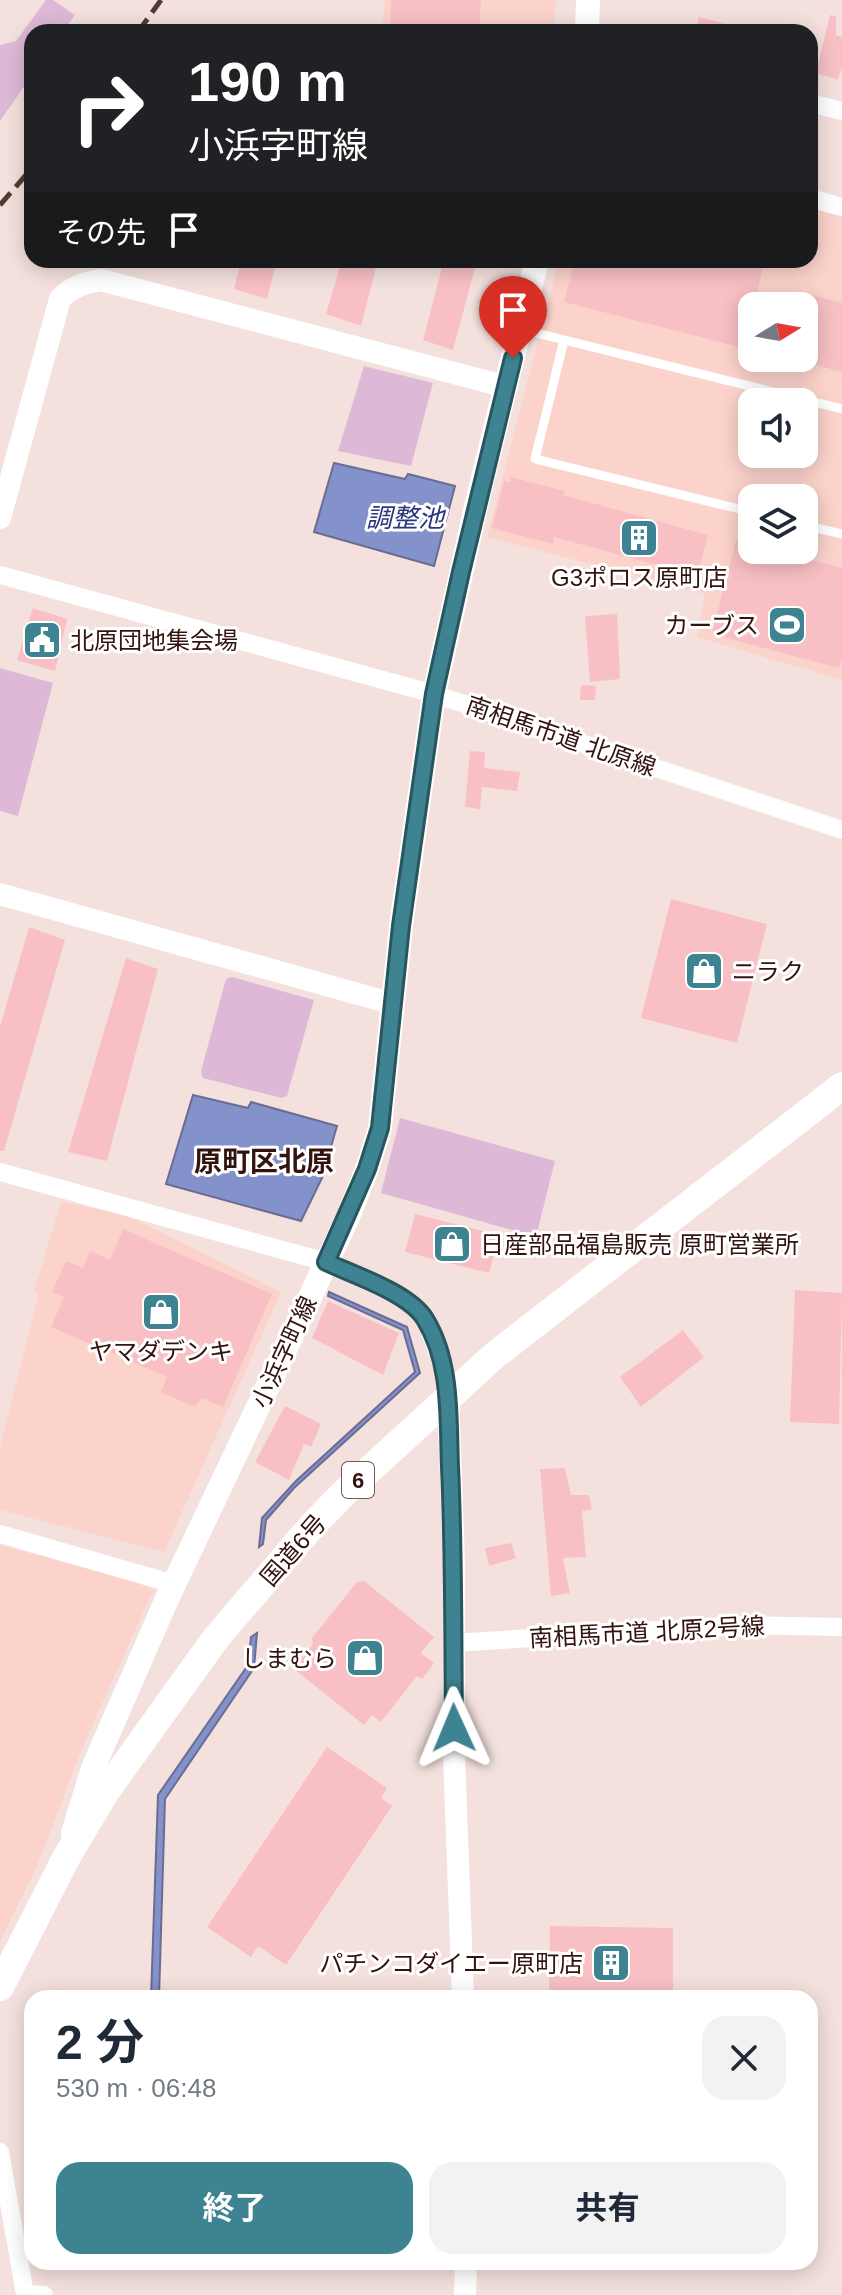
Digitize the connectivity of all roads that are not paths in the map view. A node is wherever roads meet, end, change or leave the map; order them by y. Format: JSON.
{"nodes":[{"id":1,"x":588,"y":0,"type":"edge"},
{"id":2,"x":587,"y":24,"type":"edge"},
{"id":3,"x":818,"y":105,"type":"edge"},
{"id":4,"x":842,"y":111,"type":"edge"},
{"id":5,"x":818,"y":200,"type":"edge"},
{"id":6,"x":842,"y":207,"type":"edge"},
{"id":7,"x":535,"y":268,"type":"edge"},
{"id":8,"x":520,"y":329,"type":"junction"},
{"id":9,"x":564,"y":340,"type":"junction"},
{"id":10,"x":507,"y":387,"type":"junction"},
{"id":11,"x":842,"y":409,"type":"edge"},
{"id":12,"x":738,"y":509,"type":"edge"},
{"id":13,"x":0,"y":518,"type":"edge"},
{"id":14,"x":818,"y":528,"type":"edge"},
{"id":15,"x":842,"y":534,"type":"edge"},
{"id":16,"x":0,"y":575,"type":"edge"},
{"id":17,"x":434,"y":694,"type":"junction"},
{"id":18,"x":842,"y":830,"type":"edge"},
{"id":19,"x":0,"y":894,"type":"edge"},
{"id":20,"x":394,"y":1004,"type":"junction"},
{"id":21,"x":836,"y":1097,"type":"edge"},
{"id":22,"x":0,"y":1172,"type":"edge"},
{"id":23,"x":326,"y":1262,"type":"junction"},
{"id":24,"x":448,"y":1397,"type":"junction"},
{"id":25,"x":0,"y":1534,"type":"edge"},
{"id":26,"x":174,"y":1584,"type":"junction"},
{"id":27,"x":842,"y":1627,"type":"edge"},
{"id":28,"x":453,"y":1643,"type":"junction"},
{"id":29,"x":66,"y":1858,"type":"junction"},
{"id":30,"x":0,"y":1987,"type":"edge"},
{"id":31,"x":463,"y":1990,"type":"edge"},
{"id":32,"x":0,"y":2152,"type":"edge"},
{"id":33,"x":466,"y":2270,"type":"edge"},
{"id":34,"x":44,"y":2295,"type":"edge"},
{"id":35,"x":465,"y":2295,"type":"edge"}],
"edges":[{"from":1,"to":2,"type":"main road"},
{"from":3,"to":4,"type":"street"},
{"from":5,"to":6,"type":"street"},
{"from":7,"to":8,"type":"main road","name":"小浜字町線"},
{"from":8,"to":9,"type":"lane"},
{"from":8,"to":10,"type":"main road","name":"小浜字町線"},
{"from":9,"to":11,"type":"lane"},
{"from":9,"to":12,"type":"lane"},
{"from":10,"to":13,"type":"street"},
{"from":10,"to":17,"type":"main road","name":"小浜字町線"},
{"from":14,"to":15,"type":"lane"},
{"from":16,"to":17,"type":"street","name":"南相馬市道 北原線"},
{"from":17,"to":18,"type":"street","name":"南相馬市道 北原線"},
{"from":17,"to":20,"type":"main road","name":"小浜字町線"},
{"from":19,"to":20,"type":"street"},
{"from":20,"to":23,"type":"main road","name":"小浜字町線"},
{"from":21,"to":24,"type":"highway","name":"国道6号","number":"6"},
{"from":22,"to":23,"type":"street"},
{"from":23,"to":24,"type":"street"},
{"from":23,"to":26,"type":"main road","name":"小浜字町線"},
{"from":24,"to":28,"type":"street"},
{"from":24,"to":29,"type":"highway","name":"国道6号","number":"6"},
{"from":25,"to":26,"type":"street"},
{"from":26,"to":29,"type":"main road","name":"小浜字町線"},
{"from":27,"to":28,"type":"street","name":"南相馬市道 北原2号線"},
{"from":28,"to":31,"type":"street"},
{"from":29,"to":30,"type":"highway","name":"国道6号","number":"6"},
{"from":32,"to":34,"type":"street"},
{"from":33,"to":35,"type":"street"}]}
